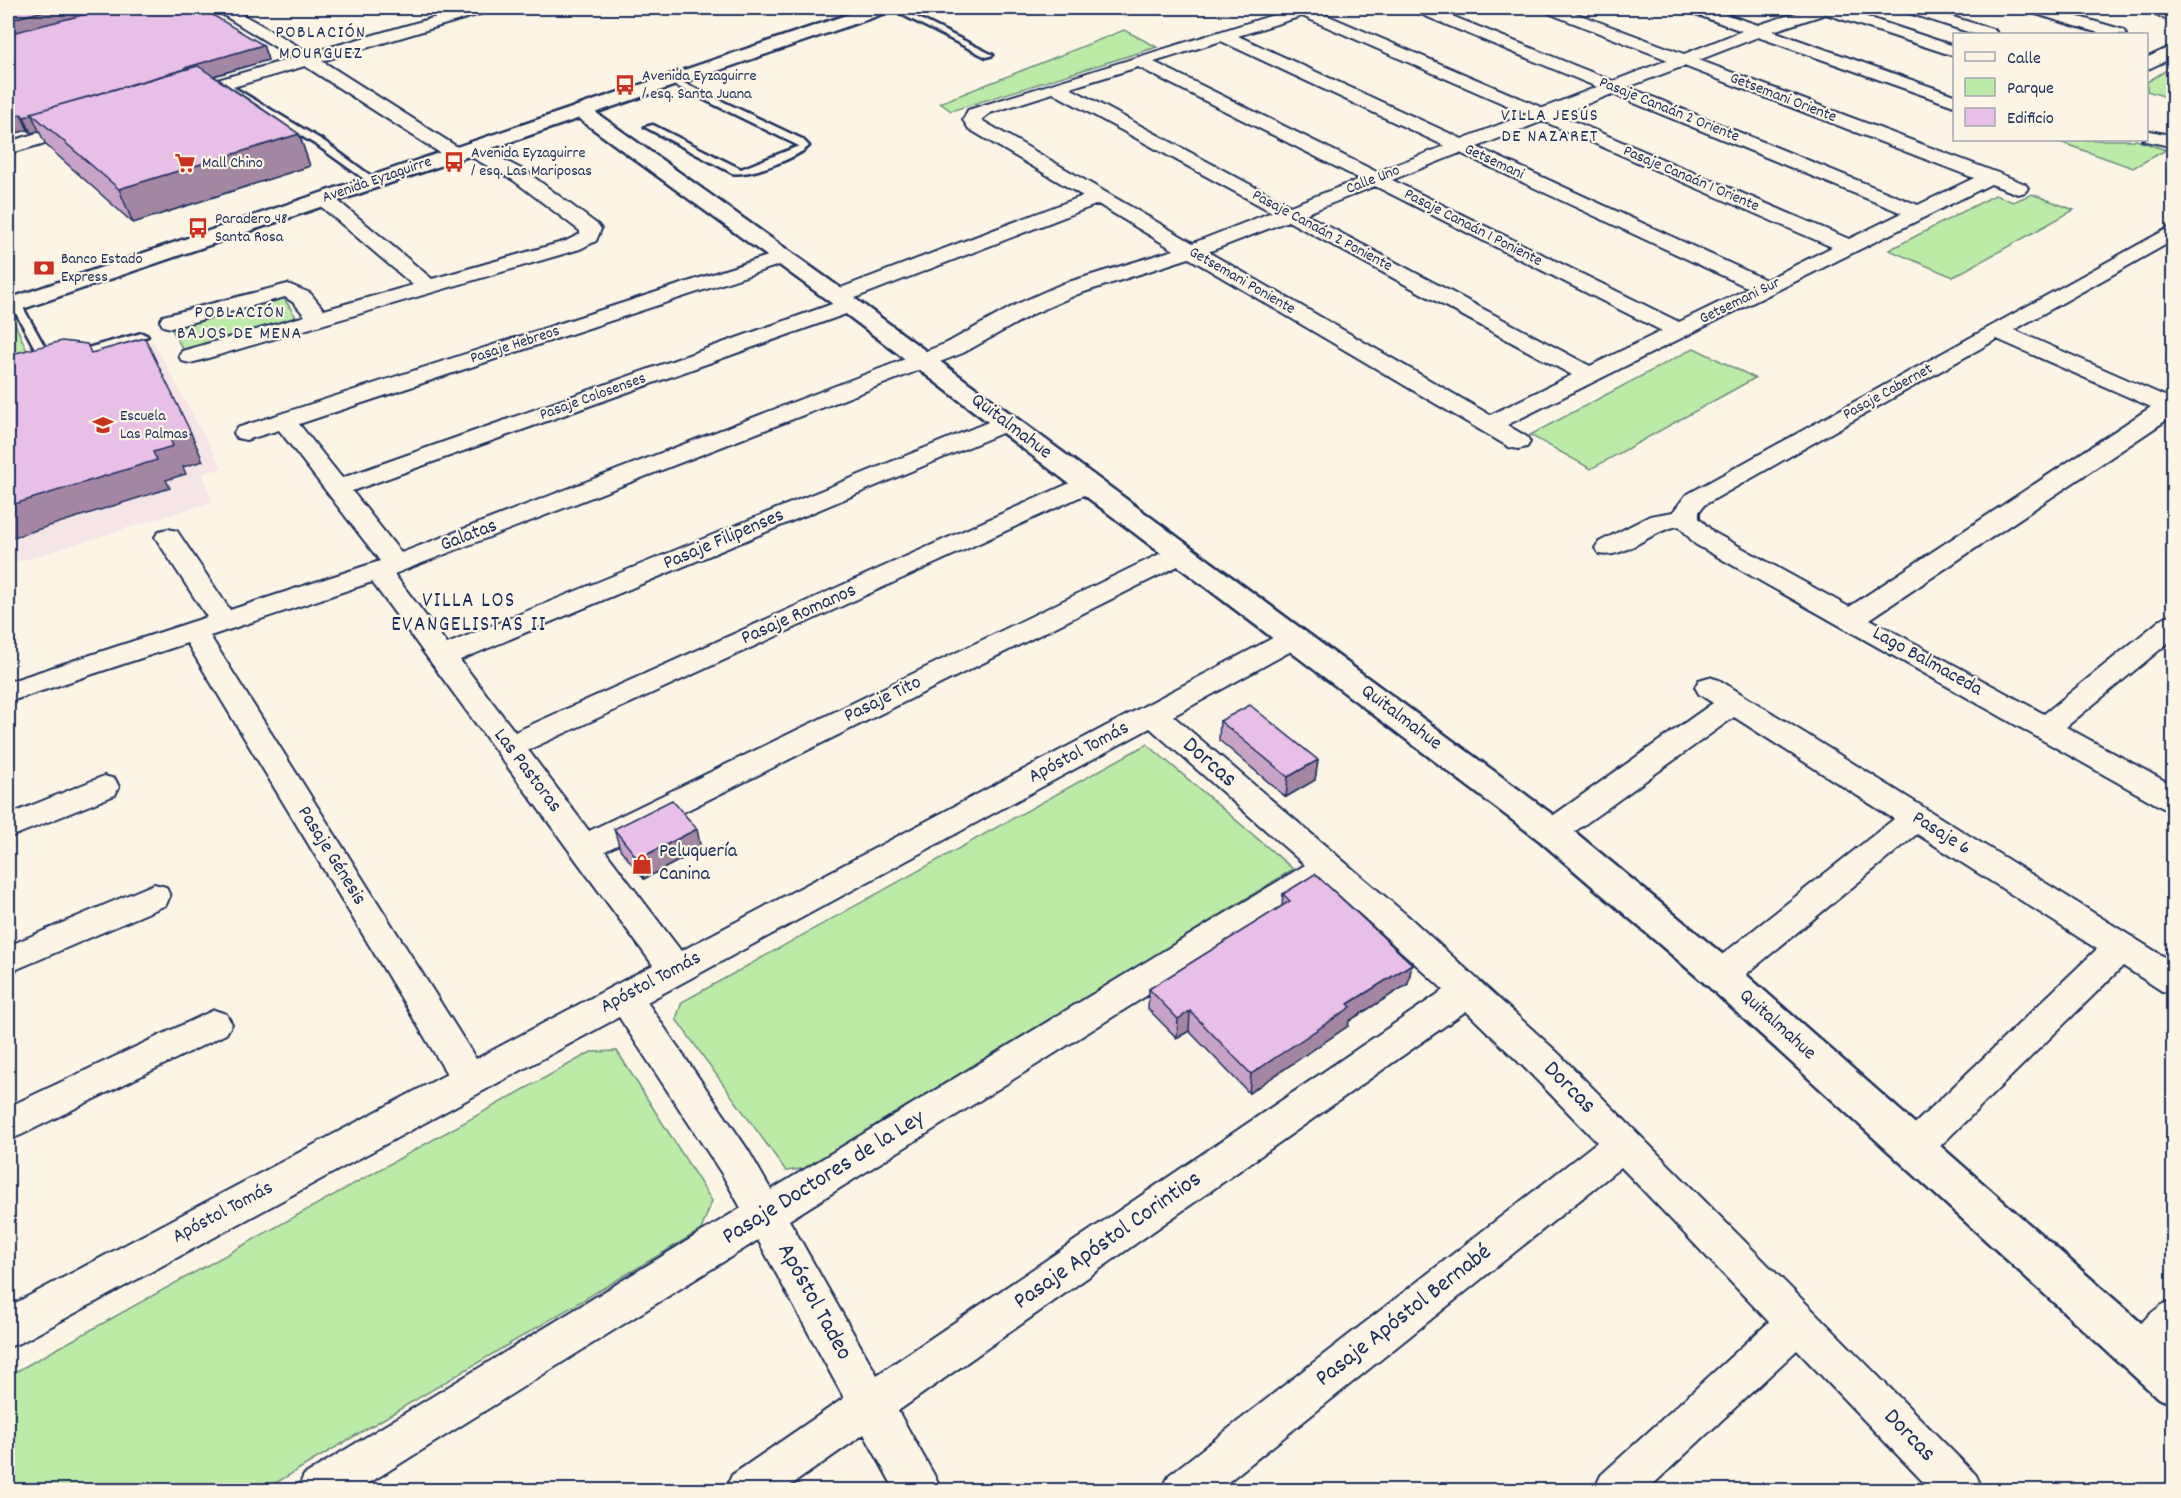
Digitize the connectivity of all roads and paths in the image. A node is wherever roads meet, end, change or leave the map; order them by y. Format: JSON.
{"nodes":[{"id":1,"x":220,"y":8,"type":"edge"},
{"id":2,"x":484,"y":8,"type":"edge"},
{"id":3,"x":884,"y":8,"type":"edge"},
{"id":4,"x":893,"y":8,"type":"edge"},
{"id":5,"x":1419,"y":8,"type":"edge"},
{"id":6,"x":1549,"y":8,"type":"edge"},
{"id":7,"x":1693,"y":8,"type":"edge"},
{"id":8,"x":1826,"y":8,"type":"edge"},
{"id":9,"x":1909,"y":8,"type":"edge"},
{"id":10,"x":2032,"y":8,"type":"edge"},
{"id":11,"x":2152,"y":8,"type":"edge"},
{"id":12,"x":1307,"y":9,"type":"edge"},
{"id":13,"x":2174,"y":17,"type":"edge"},
{"id":14,"x":1758,"y":32,"type":"junction"},
{"id":15,"x":1986,"y":33,"type":"edge"},
{"id":16,"x":2115,"y":33,"type":"edge"},
{"id":17,"x":1222,"y":35,"type":"junction"},
{"id":18,"x":2148,"y":45,"type":"edge"},
{"id":19,"x":1953,"y":51,"type":"edge"},
{"id":20,"x":2172,"y":51,"type":"edge"},
{"id":21,"x":989,"y":55,"type":"dead end"},
{"id":22,"x":307,"y":59,"type":"junction"},
{"id":23,"x":1685,"y":60,"type":"junction"},
{"id":24,"x":1139,"y":61,"type":"junction"},
{"id":25,"x":2148,"y":64,"type":"edge"},
{"id":26,"x":671,"y":80,"type":"junction"},
{"id":27,"x":223,"y":84,"type":"junction"},
{"id":28,"x":1054,"y":87,"type":"junction"},
{"id":29,"x":1613,"y":87,"type":"junction"},
{"id":30,"x":168,"y":100,"type":"edge"},
{"id":31,"x":1953,"y":101,"type":"edge"},
{"id":32,"x":581,"y":111,"type":"junction"},
{"id":33,"x":1543,"y":115,"type":"junction"},
{"id":34,"x":102,"y":120,"type":"edge"},
{"id":35,"x":650,"y":127,"type":"dead end"},
{"id":36,"x":2148,"y":136,"type":"edge"},
{"id":37,"x":2174,"y":142,"type":"edge"},
{"id":38,"x":1461,"y":146,"type":"junction"},
{"id":39,"x":8,"y":148,"type":"edge"},
{"id":40,"x":463,"y":151,"type":"junction"},
{"id":41,"x":1991,"y":177,"type":"junction"},
{"id":42,"x":1375,"y":179,"type":"junction"},
{"id":43,"x":374,"y":182,"type":"junction"},
{"id":44,"x":2018,"y":188,"type":"dead end"},
{"id":45,"x":1099,"y":197,"type":"junction"},
{"id":46,"x":324,"y":199,"type":"junction"},
{"id":47,"x":1288,"y":213,"type":"junction"},
{"id":48,"x":1919,"y":213,"type":"junction"},
{"id":49,"x":2174,"y":231,"type":"edge"},
{"id":50,"x":1849,"y":247,"type":"junction"},
{"id":51,"x":1191,"y":251,"type":"junction"},
{"id":52,"x":784,"y":257,"type":"junction"},
{"id":53,"x":429,"y":287,"type":"junction"},
{"id":54,"x":1766,"y":288,"type":"junction"},
{"id":55,"x":844,"y":301,"type":"junction"},
{"id":56,"x":12,"y":305,"type":"edge"},
{"id":57,"x":319,"y":319,"type":"junction"},
{"id":58,"x":171,"y":321,"type":"dead end"},
{"id":59,"x":1679,"y":331,"type":"junction"},
{"id":60,"x":1997,"y":331,"type":"junction"},
{"id":61,"x":142,"y":336,"type":"edge"},
{"id":62,"x":190,"y":356,"type":"dead end"},
{"id":63,"x":923,"y":361,"type":"junction"},
{"id":64,"x":1590,"y":375,"type":"junction"},
{"id":65,"x":2172,"y":405,"type":"edge"},
{"id":66,"x":284,"y":421,"type":"junction"},
{"id":67,"x":1006,"y":423,"type":"junction"},
{"id":68,"x":1489,"y":425,"type":"junction"},
{"id":69,"x":246,"y":433,"type":"dead end"},
{"id":70,"x":1518,"y":442,"type":"dead end"},
{"id":71,"x":1088,"y":484,"type":"junction"},
{"id":72,"x":337,"y":488,"type":"junction"},
{"id":73,"x":1686,"y":518,"type":"junction"},
{"id":74,"x":168,"y":537,"type":"dead end"},
{"id":75,"x":1608,"y":548,"type":"dead end"},
{"id":76,"x":1181,"y":554,"type":"junction"},
{"id":77,"x":387,"y":568,"type":"junction"},
{"id":78,"x":1850,"y":619,"type":"junction"},
{"id":79,"x":2174,"y":624,"type":"edge"},
{"id":80,"x":208,"y":626,"type":"junction"},
{"id":81,"x":1294,"y":638,"type":"junction"},
{"id":82,"x":442,"y":657,"type":"junction"},
{"id":83,"x":8,"y":692,"type":"edge"},
{"id":84,"x":1152,"y":714,"type":"junction"},
{"id":85,"x":2046,"y":728,"type":"junction"},
{"id":86,"x":509,"y":747,"type":"junction"},
{"id":87,"x":104,"y":787,"type":"dead end"},
{"id":88,"x":2174,"y":800,"type":"edge"},
{"id":89,"x":1916,"y":818,"type":"junction"},
{"id":90,"x":8,"y":827,"type":"edge"},
{"id":91,"x":1552,"y":832,"type":"junction"},
{"id":92,"x":584,"y":847,"type":"junction"},
{"id":93,"x":1328,"y":866,"type":"junction"},
{"id":94,"x":154,"y":896,"type":"dead end"},
{"id":95,"x":2120,"y":948,"type":"junction"},
{"id":96,"x":8,"y":960,"type":"edge"},
{"id":97,"x":676,"y":970,"type":"junction"},
{"id":98,"x":1721,"y":975,"type":"junction"},
{"id":99,"x":2174,"y":981,"type":"edge"},
{"id":100,"x":1468,"y":991,"type":"junction"},
{"id":101,"x":625,"y":997,"type":"junction"},
{"id":102,"x":214,"y":1024,"type":"dead end"},
{"id":103,"x":470,"y":1080,"type":"junction"},
{"id":104,"x":8,"y":1124,"type":"edge"},
{"id":105,"x":1624,"y":1143,"type":"junction"},
{"id":106,"x":1914,"y":1148,"type":"junction"},
{"id":107,"x":766,"y":1214,"type":"junction"},
{"id":108,"x":2174,"y":1318,"type":"edge"},
{"id":109,"x":1798,"y":1322,"type":"junction"},
{"id":110,"x":8,"y":1328,"type":"edge"},
{"id":111,"x":2142,"y":1354,"type":"junction"},
{"id":112,"x":2174,"y":1382,"type":"edge"},
{"id":113,"x":871,"y":1405,"type":"junction"},
{"id":114,"x":319,"y":1491,"type":"edge"},
{"id":115,"x":747,"y":1491,"type":"edge"},
{"id":116,"x":919,"y":1491,"type":"edge"},
{"id":117,"x":1184,"y":1491,"type":"edge"},
{"id":118,"x":1616,"y":1491,"type":"edge"},
{"id":119,"x":1961,"y":1491,"type":"edge"}],
"edges":[{"from":1,"to":22,"type":"street"},
{"from":2,"to":22,"type":"street"},
{"from":3,"to":26,"type":"street","name":"Avenida Eyzaguirre"},
{"from":4,"to":21,"type":"lane"},
{"from":5,"to":29,"type":"street","name":"Pasaje Canaán 2 Oriente"},
{"from":6,"to":23,"type":"street","name":"Getsemani Oriente"},
{"from":7,"to":14,"type":"street"},
{"from":8,"to":14,"type":"street","name":"Calle Uno"},
{"from":8,"to":19,"type":"street"},
{"from":9,"to":15,"type":"street"},
{"from":10,"to":16,"type":"street"},
{"from":11,"to":13,"type":"street"},
{"from":12,"to":17,"type":"street"},
{"from":12,"to":33,"type":"street","name":"Pasaje Canaán 1 Oriente"},
{"from":14,"to":23,"type":"street","name":"Calle Uno"},
{"from":14,"to":31,"type":"street"},
{"from":17,"to":24,"type":"street"},
{"from":17,"to":38,"type":"street","name":"Getsemani"},
{"from":18,"to":20,"type":"street"},
{"from":20,"to":25,"type":"street"},
{"from":22,"to":27,"type":"street"},
{"from":22,"to":40,"type":"street"},
{"from":23,"to":29,"type":"street","name":"Calle Uno"},
{"from":23,"to":41,"type":"street","name":"Getsemani Oriente"},
{"from":24,"to":28,"type":"street"},
{"from":24,"to":42,"type":"street","name":"Pasaje Canaán 1 Poniente"},
{"from":26,"to":32,"type":"street","name":"Avenida Eyzaguirre"},
{"from":26,"to":35,"type":"lane"},
{"from":27,"to":30,"type":"street"},
{"from":27,"to":43,"type":"lane"},
{"from":28,"to":45,"type":"street","name":"Getsemani Poniente"},
{"from":28,"to":47,"type":"street","name":"Pasaje Canaán 2 Poniente"},
{"from":29,"to":33,"type":"street","name":"Calle Uno"},
{"from":29,"to":48,"type":"street","name":"Pasaje Canaán 2 Oriente"},
{"from":32,"to":40,"type":"street","name":"Avenida Eyzaguirre"},
{"from":32,"to":52,"type":"street","name":"Quitalmahue"},
{"from":33,"to":38,"type":"street","name":"Calle Uno"},
{"from":33,"to":50,"type":"street","name":"Pasaje Canaán 1 Oriente"},
{"from":34,"to":39,"type":"street"},
{"from":36,"to":37,"type":"street"},
{"from":38,"to":42,"type":"street","name":"Calle Uno"},
{"from":38,"to":54,"type":"street","name":"Getsemani"},
{"from":40,"to":43,"type":"street","name":"Avenida Eyzaguirre"},
{"from":40,"to":53,"type":"street"},
{"from":41,"to":44,"type":"street","name":"Getsemani Oriente"},
{"from":41,"to":48,"type":"street","name":"Getsemani Sur"},
{"from":42,"to":47,"type":"street","name":"Calle Uno"},
{"from":42,"to":59,"type":"street","name":"Pasaje Canaán 1 Poniente"},
{"from":43,"to":46,"type":"street","name":"Avenida Eyzaguirre"},
{"from":45,"to":51,"type":"street","name":"Getsemani Poniente"},
{"from":45,"to":55,"type":"street","name":"Pasaje Colosenses"},
{"from":46,"to":53,"type":"street"},
{"from":46,"to":56,"type":"street","name":"Avenida Eyzaguirre"},
{"from":47,"to":51,"type":"street","name":"Calle Uno"},
{"from":47,"to":64,"type":"street","name":"Pasaje Canaán 2 Poniente"},
{"from":48,"to":50,"type":"street","name":"Getsemani Sur"},
{"from":49,"to":60,"type":"street","name":"Pasaje Cabernet"},
{"from":50,"to":54,"type":"street","name":"Getsemani Sur"},
{"from":51,"to":63,"type":"street","name":"Calle Uno"},
{"from":51,"to":68,"type":"street","name":"Getsemani Poniente"},
{"from":52,"to":55,"type":"street","name":"Quitalmahue"},
{"from":52,"to":66,"type":"street","name":"Pasaje Hebreos"},
{"from":53,"to":57,"type":"street"},
{"from":54,"to":59,"type":"street","name":"Getsemani Sur"},
{"from":55,"to":63,"type":"street","name":"Quitalmahue"},
{"from":55,"to":72,"type":"street","name":"Pasaje Colosenses"},
{"from":56,"to":61,"type":"lane"},
{"from":57,"to":58,"type":"street"},
{"from":57,"to":62,"type":"street"},
{"from":59,"to":64,"type":"street","name":"Getsemani Sur"},
{"from":60,"to":65,"type":"street"},
{"from":60,"to":73,"type":"street","name":"Pasaje Cabernet"},
{"from":63,"to":67,"type":"street","name":"Quitalmahue"},
{"from":63,"to":77,"type":"street","name":"Galatas"},
{"from":64,"to":68,"type":"street","name":"Getsemani Sur"},
{"from":65,"to":78,"type":"street"},
{"from":66,"to":69,"type":"street","name":"Pasaje Hebreos"},
{"from":66,"to":72,"type":"street","name":"Las Pastoras"},
{"from":67,"to":71,"type":"street","name":"Quitalmahue"},
{"from":67,"to":82,"type":"street","name":"Pasaje Filipenses"},
{"from":68,"to":70,"type":"street","name":"Getsemani Poniente"},
{"from":71,"to":76,"type":"street","name":"Quitalmahue"},
{"from":71,"to":86,"type":"street","name":"Pasaje Romanos"},
{"from":72,"to":77,"type":"street","name":"Las Pastoras"},
{"from":73,"to":75,"type":"street"},
{"from":73,"to":78,"type":"street","name":"Lago Balmaceda"},
{"from":74,"to":80,"type":"street","name":"Pasaje Génesis"},
{"from":76,"to":81,"type":"street","name":"Quitalmahue"},
{"from":76,"to":92,"type":"street","name":"Pasaje Tito"},
{"from":77,"to":80,"type":"street","name":"Galatas"},
{"from":77,"to":82,"type":"street","name":"Las Pastoras"},
{"from":78,"to":85,"type":"street","name":"Lago Balmaceda"},
{"from":79,"to":85,"type":"street"},
{"from":80,"to":83,"type":"street","name":"Galatas"},
{"from":80,"to":103,"type":"street","name":"Pasaje Génesis"},
{"from":81,"to":84,"type":"street","name":"Apóstol Tomás"},
{"from":81,"to":91,"type":"street","name":"Quitalmahue"},
{"from":82,"to":86,"type":"street","name":"Las Pastoras"},
{"from":84,"to":93,"type":"street","name":"Dorcas"},
{"from":84,"to":97,"type":"street","name":"Apóstol Tomás"},
{"from":85,"to":88,"type":"street","name":"Lago Balmaceda"},
{"from":86,"to":92,"type":"street","name":"Las Pastoras"},
{"from":87,"to":90,"type":"street"},
{"from":89,"to":91,"type":"street","name":"Pasaje 6"},
{"from":89,"to":95,"type":"street","name":"Pasaje 6"},
{"from":89,"to":98,"type":"street"},
{"from":91,"to":98,"type":"street","name":"Quitalmahue"},
{"from":92,"to":97,"type":"street","name":"Las Pastoras"},
{"from":93,"to":100,"type":"street","name":"Dorcas"},
{"from":93,"to":107,"type":"street","name":"Pasaje Doctores de la Ley"},
{"from":94,"to":96,"type":"street"},
{"from":95,"to":99,"type":"street","name":"Pasaje 6"},
{"from":95,"to":106,"type":"street"},
{"from":97,"to":101,"type":"street","name":"Apóstol Tomás"},
{"from":98,"to":106,"type":"street","name":"Quitalmahue"},
{"from":100,"to":105,"type":"street","name":"Dorcas"},
{"from":100,"to":113,"type":"street","name":"Pasaje Apóstol Corintios"},
{"from":101,"to":103,"type":"street","name":"Apóstol Tomás"},
{"from":101,"to":107,"type":"street","name":"Apóstol Tadeo"},
{"from":102,"to":104,"type":"street"},
{"from":103,"to":110,"type":"street","name":"Apóstol Tomás"},
{"from":105,"to":109,"type":"street","name":"Dorcas"},
{"from":105,"to":117,"type":"street","name":"Pasaje Apóstol Bernabé"},
{"from":106,"to":111,"type":"street","name":"Quitalmahue"},
{"from":107,"to":113,"type":"street","name":"Apóstol Tadeo"},
{"from":107,"to":114,"type":"street","name":"Pasaje Doctores de la Ley"},
{"from":108,"to":111,"type":"street"},
{"from":109,"to":118,"type":"street"},
{"from":109,"to":119,"type":"street","name":"Dorcas"},
{"from":111,"to":112,"type":"street","name":"Quitalmahue"},
{"from":113,"to":115,"type":"street","name":"Pasaje Apóstol Corintios"},
{"from":113,"to":116,"type":"street","name":"Apóstol Tadeo"}]}
